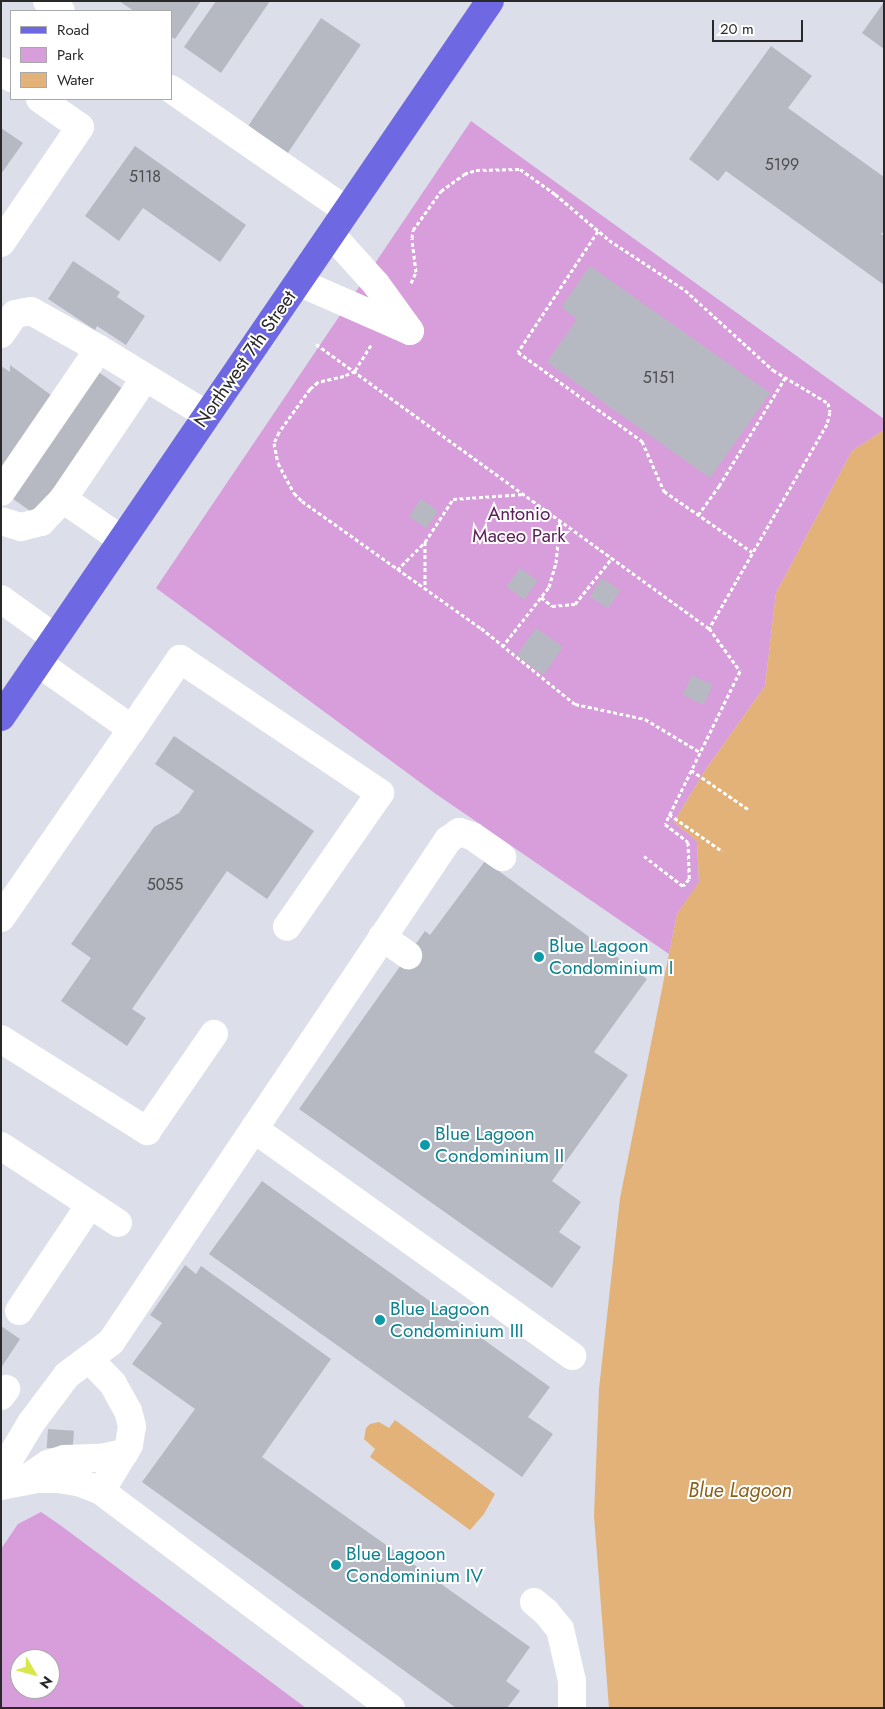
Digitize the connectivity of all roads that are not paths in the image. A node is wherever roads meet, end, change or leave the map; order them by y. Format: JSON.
{"nodes":[{"id":1,"x":47,"y":1,"type":"edge"},
{"id":2,"x":490,"y":1,"type":"edge"},
{"id":3,"x":60,"y":10,"type":"edge"},
{"id":4,"x":172,"y":89,"type":"edge"},
{"id":5,"x":41,"y":100,"type":"edge"},
{"id":6,"x":347,"y":211,"type":"junction"},
{"id":7,"x":331,"y":234,"type":"junction"},
{"id":8,"x":1,"y":243,"type":"edge"},
{"id":9,"x":298,"y":282,"type":"junction"},
{"id":10,"x":1,"y":334,"type":"edge"},
{"id":11,"x":99,"y":349,"type":"junction"},
{"id":12,"x":145,"y":378,"type":"junction"},
{"id":13,"x":207,"y":415,"type":"junction"},
{"id":14,"x":1,"y":492,"type":"edge"},
{"id":15,"x":63,"y":499,"type":"junction"},
{"id":16,"x":1,"y":521,"type":"edge"},
{"id":17,"x":122,"y":540,"type":"junction"},
{"id":18,"x":1,"y":599,"type":"edge"},
{"id":19,"x":55,"y":638,"type":"junction"},
{"id":20,"x":38,"y":663,"type":"junction"},
{"id":21,"x":1,"y":717,"type":"edge"},
{"id":22,"x":132,"y":729,"type":"junction"},
{"id":23,"x":502,"y":857,"type":"dead end"},
{"id":24,"x":1,"y":918,"type":"edge"},
{"id":25,"x":287,"y":927,"type":"dead end"},
{"id":26,"x":382,"y":937,"type":"junction"},
{"id":27,"x":408,"y":955,"type":"dead end"},
{"id":28,"x":214,"y":1034,"type":"dead end"},
{"id":29,"x":1,"y":1039,"type":"edge"},
{"id":30,"x":254,"y":1129,"type":"junction"},
{"id":31,"x":5,"y":1156,"type":"edge"},
{"id":32,"x":89,"y":1206,"type":"junction"},
{"id":33,"x":118,"y":1223,"type":"dead end"},
{"id":34,"x":19,"y":1311,"type":"dead end"},
{"id":35,"x":572,"y":1356,"type":"dead end"},
{"id":36,"x":90,"y":1360,"type":"junction"},
{"id":37,"x":124,"y":1453,"type":"junction"},
{"id":38,"x":8,"y":1481,"type":"edge"},
{"id":39,"x":101,"y":1491,"type":"junction"},
{"id":40,"x":534,"y":1602,"type":"dead end"},
{"id":41,"x":391,"y":1708,"type":"edge"},
{"id":42,"x":572,"y":1708,"type":"edge"}],
"edges":[{"from":1,"to":3,"type":"street"},
{"from":2,"to":6,"type":"main road","name":"Northwest 7th Street"},
{"from":4,"to":6,"type":"street"},
{"from":5,"to":8,"type":"street"},
{"from":6,"to":7,"type":"main road","name":"Northwest 7th Street"},
{"from":7,"to":9,"type":"main road","name":"Northwest 7th Street"},
{"from":7,"to":9,"type":"street"},
{"from":9,"to":13,"type":"main road","name":"Northwest 7th Street"},
{"from":10,"to":11,"type":"street"},
{"from":11,"to":12,"type":"street"},
{"from":11,"to":14,"type":"street"},
{"from":12,"to":13,"type":"street"},
{"from":12,"to":15,"type":"street"},
{"from":13,"to":17,"type":"main road","name":"Northwest 7th Street"},
{"from":15,"to":16,"type":"street"},
{"from":15,"to":17,"type":"street"},
{"from":17,"to":19,"type":"main road","name":"Northwest 7th Street"},
{"from":18,"to":19,"type":"street"},
{"from":19,"to":20,"type":"main road","name":"Northwest 7th Street"},
{"from":20,"to":21,"type":"main road","name":"Northwest 7th Street"},
{"from":20,"to":22,"type":"street"},
{"from":22,"to":24,"type":"street"},
{"from":22,"to":25,"type":"street"},
{"from":23,"to":26,"type":"street"},
{"from":26,"to":27,"type":"street"},
{"from":26,"to":30,"type":"street"},
{"from":28,"to":29,"type":"street"},
{"from":30,"to":35,"type":"street"},
{"from":30,"to":36,"type":"street"},
{"from":31,"to":32,"type":"street"},
{"from":32,"to":33,"type":"street"},
{"from":32,"to":34,"type":"street"},
{"from":36,"to":37,"type":"street"},
{"from":36,"to":38,"type":"street"},
{"from":37,"to":38,"type":"street"},
{"from":37,"to":39,"type":"street"},
{"from":38,"to":39,"type":"street"},
{"from":39,"to":41,"type":"street"},
{"from":40,"to":42,"type":"street"}]}
